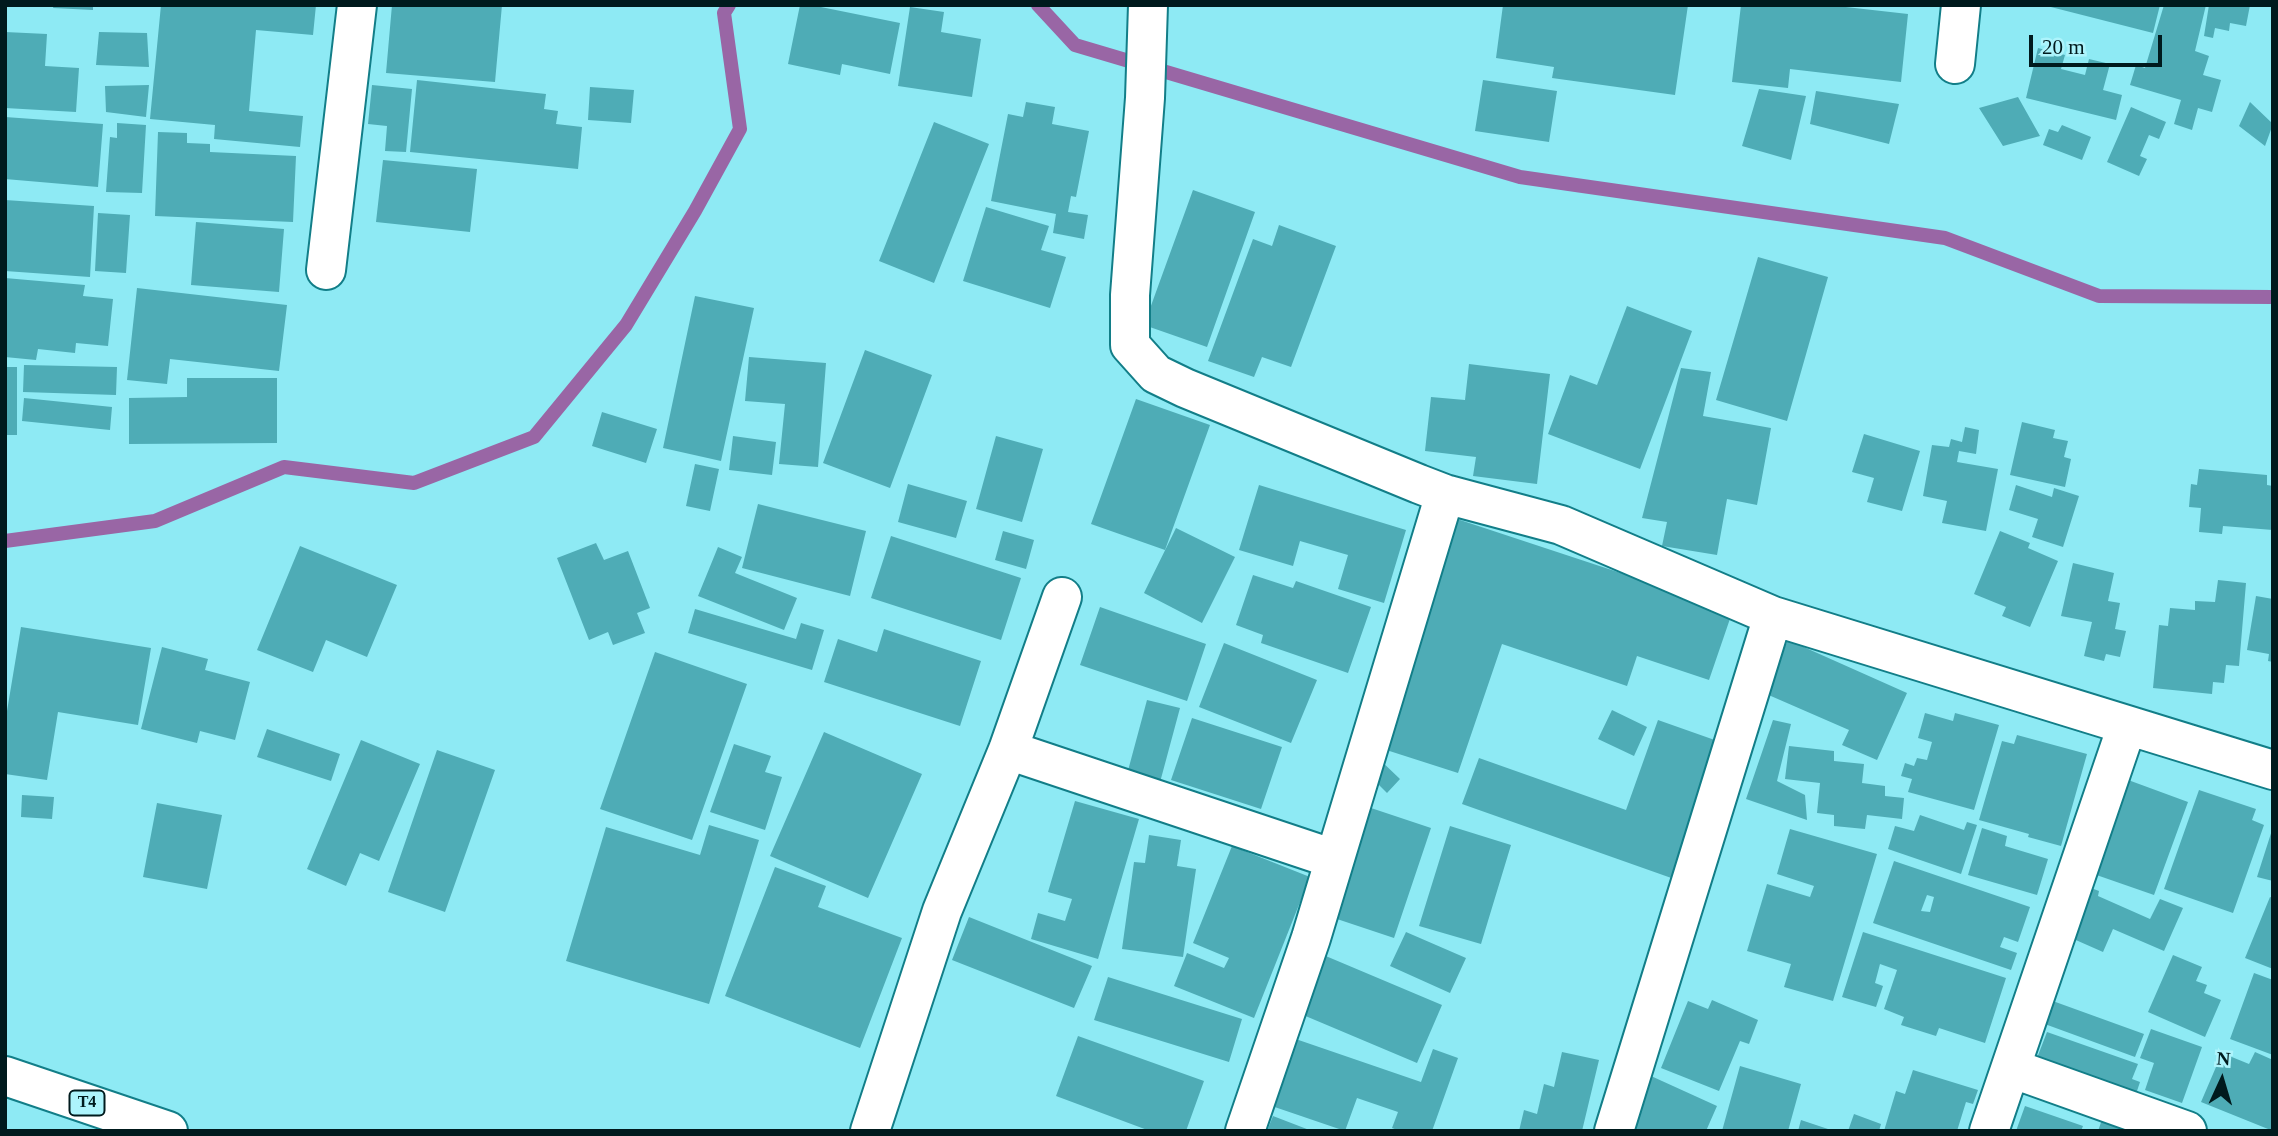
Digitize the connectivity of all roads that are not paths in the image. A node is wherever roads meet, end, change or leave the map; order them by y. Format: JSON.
{"nodes":[{"id":1,"x":357,"y":5,"type":"edge"},
{"id":2,"x":1148,"y":5,"type":"edge"},
{"id":3,"x":1961,"y":5,"type":"edge"},
{"id":4,"x":1955,"y":64,"type":"dead end"},
{"id":5,"x":326,"y":270,"type":"dead end"},
{"id":6,"x":1445,"y":494,"type":"junction"},
{"id":7,"x":1062,"y":597,"type":"dead end"},
{"id":8,"x":1773,"y":616,"type":"junction"},
{"id":9,"x":2127,"y":726,"type":"junction"},
{"id":10,"x":1008,"y":750,"type":"junction"},
{"id":11,"x":2273,"y":769,"type":"edge"},
{"id":12,"x":1334,"y":859,"type":"junction"},
{"id":13,"x":2011,"y":1068,"type":"junction"},
{"id":14,"x":5,"y":1076,"type":"edge"},
{"id":15,"x":168,"y":1131,"type":"edge"},
{"id":16,"x":870,"y":1131,"type":"edge"},
{"id":17,"x":1245,"y":1131,"type":"edge"},
{"id":18,"x":1614,"y":1131,"type":"edge"},
{"id":19,"x":1989,"y":1131,"type":"edge"},
{"id":20,"x":2188,"y":1131,"type":"edge"}],
"edges":[{"from":1,"to":5,"type":"main road"},
{"from":2,"to":6,"type":"main road"},
{"from":3,"to":4,"type":"main road"},
{"from":6,"to":8,"type":"main road"},
{"from":6,"to":12,"type":"main road"},
{"from":7,"to":10,"type":"main road"},
{"from":8,"to":9,"type":"main road"},
{"from":8,"to":18,"type":"main road"},
{"from":9,"to":11,"type":"main road"},
{"from":9,"to":13,"type":"main road"},
{"from":10,"to":12,"type":"main road"},
{"from":10,"to":16,"type":"main road"},
{"from":12,"to":17,"type":"main road"},
{"from":13,"to":19,"type":"main road"},
{"from":13,"to":20,"type":"main road"},
{"from":14,"to":15,"type":"main road","number":"T4"}]}
